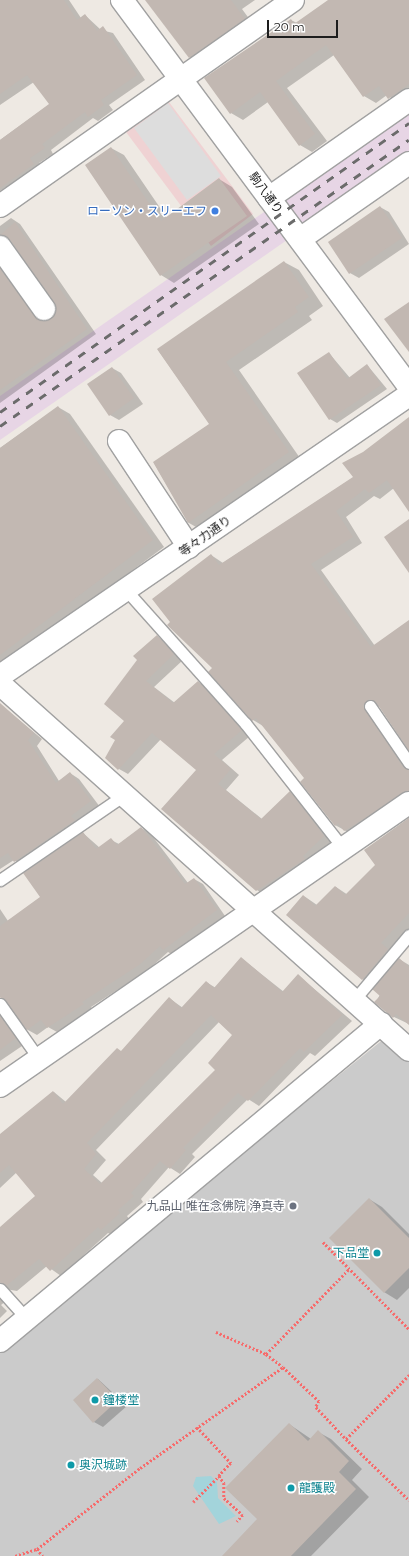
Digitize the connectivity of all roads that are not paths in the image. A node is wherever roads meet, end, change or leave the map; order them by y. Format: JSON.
{"nodes":[{"id":1,"x":122,"y":0,"type":"edge"},
{"id":2,"x":293,"y":0,"type":"edge"},
{"id":3,"x":181,"y":78,"type":"junction"},
{"id":4,"x":409,"y":100,"type":"edge"},
{"id":5,"x":409,"y":163,"type":"edge"},
{"id":6,"x":269,"y":198,"type":"junction"},
{"id":7,"x":0,"y":206,"type":"edge"},
{"id":8,"x":300,"y":239,"type":"junction"},
{"id":9,"x":0,"y":247,"type":"edge"},
{"id":10,"x":44,"y":309,"type":"dead end"},
{"id":11,"x":409,"y":387,"type":"edge"},
{"id":12,"x":409,"y":395,"type":"edge"},
{"id":13,"x":118,"y":441,"type":"dead end"},
{"id":14,"x":188,"y":547,"type":"junction"},
{"id":15,"x":126,"y":590,"type":"junction"},
{"id":16,"x":0,"y":676,"type":"edge"},
{"id":17,"x":0,"y":684,"type":"edge"},
{"id":18,"x":370,"y":706,"type":"dead end"},
{"id":19,"x":409,"y":762,"type":"edge"},
{"id":20,"x":124,"y":795,"type":"junction"},
{"id":21,"x":409,"y":802,"type":"edge"},
{"id":22,"x":343,"y":848,"type":"junction"},
{"id":23,"x":0,"y":880,"type":"edge"},
{"id":24,"x":253,"y":910,"type":"junction"},
{"id":25,"x":409,"y":935,"type":"edge"},
{"id":26,"x":354,"y":1000,"type":"junction"},
{"id":27,"x":0,"y":1004,"type":"edge"},
{"id":28,"x":381,"y":1023,"type":"junction"},
{"id":29,"x":409,"y":1050,"type":"edge"},
{"id":30,"x":39,"y":1059,"type":"junction"},
{"id":31,"x":0,"y":1086,"type":"edge"},
{"id":32,"x":0,"y":1289,"type":"edge"},
{"id":33,"x":27,"y":1319,"type":"junction"},
{"id":34,"x":0,"y":1341,"type":"edge"}],
"edges":[{"from":1,"to":3,"type":"street","name":"駒八通り"},
{"from":2,"to":3,"type":"street"},
{"from":3,"to":6,"type":"street","name":"駒八通り"},
{"from":3,"to":7,"type":"street"},
{"from":4,"to":6,"type":"street"},
{"from":5,"to":8,"type":"street"},
{"from":6,"to":8,"type":"street","name":"駒八通り"},
{"from":8,"to":11,"type":"street","name":"駒八通り"},
{"from":9,"to":10,"type":"street"},
{"from":12,"to":14,"type":"street","name":"等々力通り"},
{"from":13,"to":14,"type":"street"},
{"from":14,"to":15,"type":"street","name":"等々力通り"},
{"from":15,"to":16,"type":"street","name":"等々力通り"},
{"from":15,"to":22,"type":"lane"},
{"from":17,"to":20,"type":"street"},
{"from":18,"to":19,"type":"lane"},
{"from":20,"to":23,"type":"lane"},
{"from":20,"to":24,"type":"street"},
{"from":21,"to":22,"type":"street"},
{"from":22,"to":24,"type":"street"},
{"from":24,"to":26,"type":"street"},
{"from":24,"to":30,"type":"street"},
{"from":25,"to":26,"type":"lane"},
{"from":26,"to":28,"type":"street"},
{"from":27,"to":30,"type":"lane"},
{"from":28,"to":29,"type":"street"},
{"from":28,"to":33,"type":"street"},
{"from":30,"to":31,"type":"street"},
{"from":32,"to":33,"type":"lane"},
{"from":33,"to":34,"type":"street"}]}
